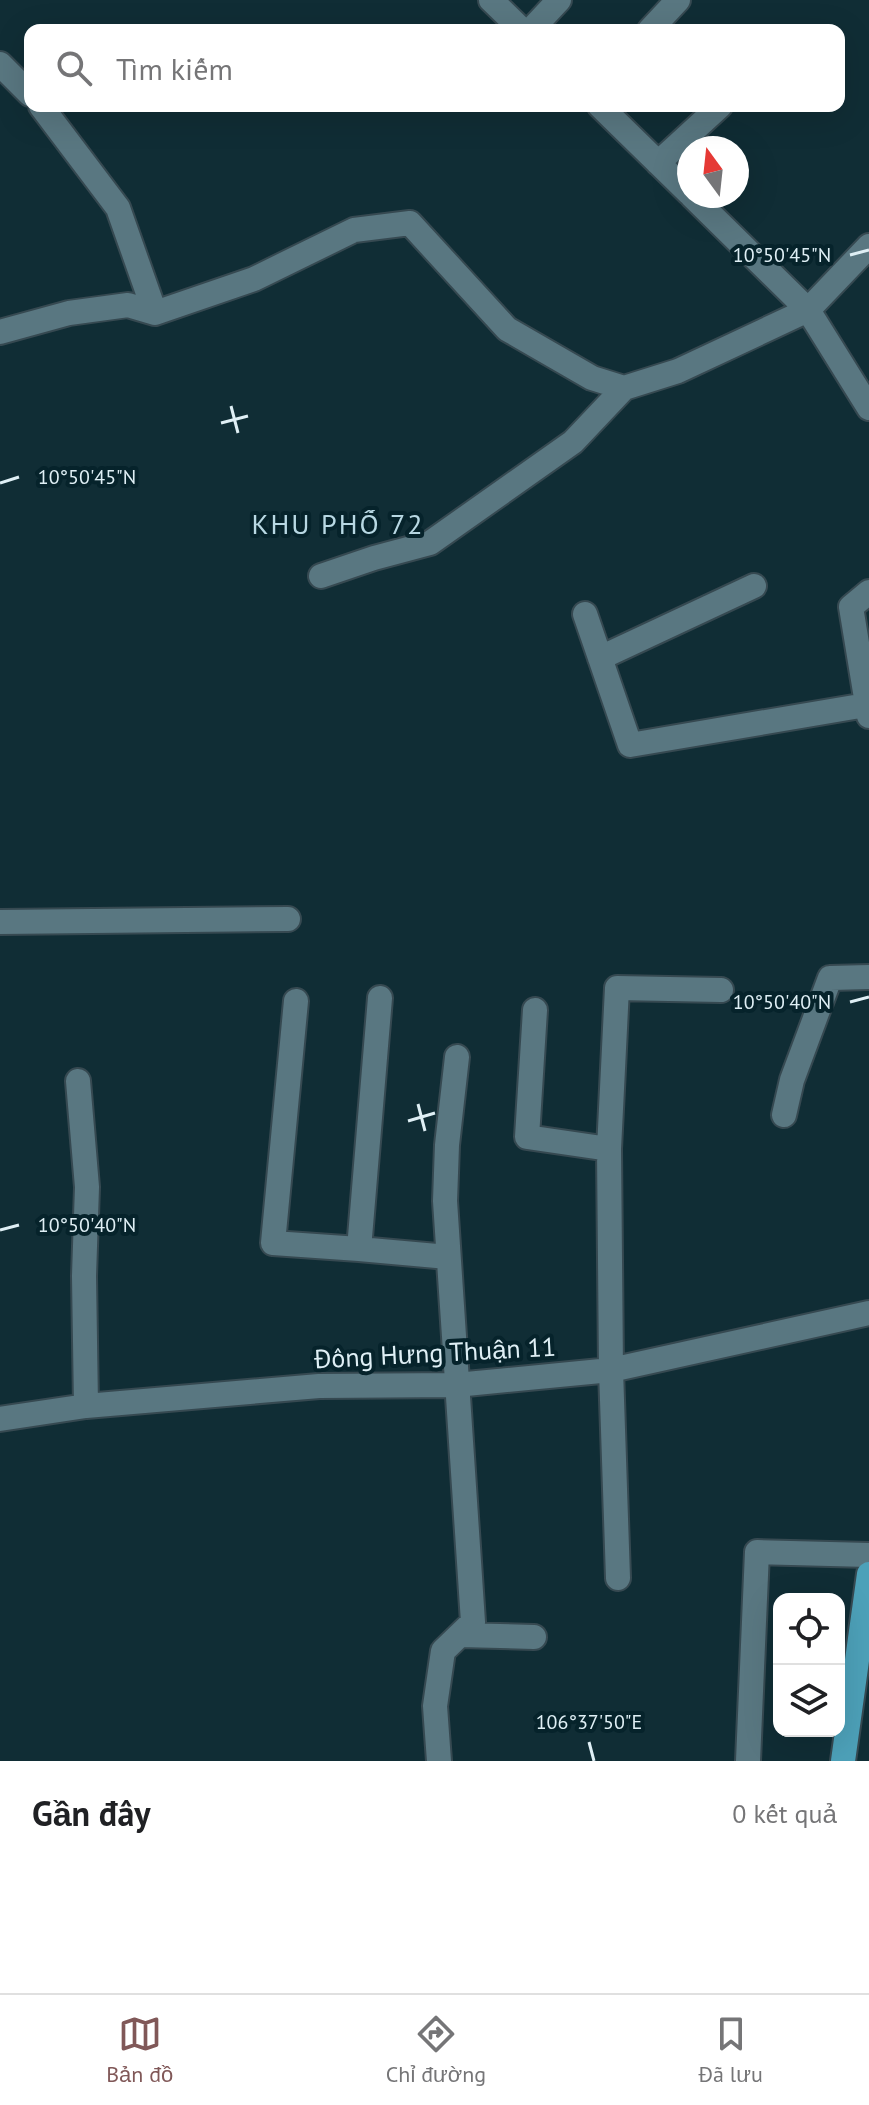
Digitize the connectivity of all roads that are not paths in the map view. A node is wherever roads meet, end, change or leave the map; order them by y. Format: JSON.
{"nodes":[{"id":1,"x":491,"y":0,"type":"edge"},
{"id":2,"x":559,"y":0,"type":"edge"},
{"id":3,"x":678,"y":0,"type":"edge"},
{"id":4,"x":516,"y":24,"type":"edge"},
{"id":5,"x":537,"y":24,"type":"edge"},
{"id":6,"x":656,"y":24,"type":"edge"},
{"id":7,"x":0,"y":64,"type":"edge"},
{"id":8,"x":24,"y":88,"type":"edge"},
{"id":9,"x":46,"y":112,"type":"edge"},
{"id":10,"x":606,"y":112,"type":"edge"},
{"id":11,"x":713,"y":112,"type":"edge"},
{"id":12,"x":658,"y":163,"type":"junction"},
{"id":13,"x":677,"y":182,"type":"edge"},
{"id":14,"x":703,"y":208,"type":"edge"},
{"id":15,"x":869,"y":246,"type":"edge"},
{"id":16,"x":808,"y":310,"type":"junction"},
{"id":17,"x":155,"y":313,"type":"junction"},
{"id":18,"x":0,"y":332,"type":"edge"},
{"id":19,"x":624,"y":388,"type":"junction"},
{"id":20,"x":868,"y":403,"type":"edge"},
{"id":21,"x":321,"y":576,"type":"dead end"},
{"id":22,"x":754,"y":586,"type":"dead end"},
{"id":23,"x":869,"y":592,"type":"edge"},
{"id":24,"x":585,"y":614,"type":"dead end"},
{"id":25,"x":600,"y":658,"type":"junction"},
{"id":26,"x":868,"y":710,"type":"edge"},
{"id":27,"x":288,"y":919,"type":"dead end"},
{"id":28,"x":0,"y":922,"type":"edge"},
{"id":29,"x":869,"y":977,"type":"edge"},
{"id":30,"x":721,"y":990,"type":"dead end"},
{"id":31,"x":380,"y":998,"type":"dead end"},
{"id":32,"x":296,"y":1001,"type":"dead end"},
{"id":33,"x":535,"y":1010,"type":"dead end"},
{"id":34,"x":457,"y":1057,"type":"dead end"},
{"id":35,"x":78,"y":1081,"type":"dead end"},
{"id":36,"x":784,"y":1115,"type":"dead end"},
{"id":37,"x":609,"y":1149,"type":"junction"},
{"id":38,"x":359,"y":1249,"type":"junction"},
{"id":39,"x":448,"y":1257,"type":"junction"},
{"id":40,"x":869,"y":1313,"type":"edge"},
{"id":41,"x":611,"y":1370,"type":"junction"},
{"id":42,"x":456,"y":1385,"type":"junction"},
{"id":43,"x":86,"y":1406,"type":"junction"},
{"id":44,"x":0,"y":1419,"type":"edge"},
{"id":45,"x":869,"y":1555,"type":"edge"},
{"id":46,"x":869,"y":1574,"type":"edge"},
{"id":47,"x":618,"y":1578,"type":"dead end"},
{"id":48,"x":460,"y":1635,"type":"junction"},
{"id":49,"x":534,"y":1637,"type":"dead end"},
{"id":50,"x":439,"y":1761,"type":"edge"},
{"id":51,"x":748,"y":1761,"type":"edge"},
{"id":52,"x":843,"y":1761,"type":"edge"}],
"edges":[{"from":1,"to":4,"type":"street"},
{"from":2,"to":5,"type":"street"},
{"from":3,"to":6,"type":"street"},
{"from":7,"to":8,"type":"street"},
{"from":9,"to":17,"type":"street"},
{"from":10,"to":12,"type":"street"},
{"from":11,"to":12,"type":"street"},
{"from":12,"to":13,"type":"street"},
{"from":14,"to":16,"type":"street"},
{"from":15,"to":16,"type":"street"},
{"from":16,"to":19,"type":"street"},
{"from":16,"to":20,"type":"street"},
{"from":17,"to":18,"type":"street"},
{"from":17,"to":19,"type":"street"},
{"from":19,"to":21,"type":"street"},
{"from":22,"to":25,"type":"street"},
{"from":23,"to":26,"type":"street"},
{"from":24,"to":25,"type":"street"},
{"from":25,"to":26,"type":"street"},
{"from":27,"to":28,"type":"street"},
{"from":29,"to":36,"type":"street"},
{"from":30,"to":37,"type":"street"},
{"from":31,"to":38,"type":"street"},
{"from":32,"to":38,"type":"street"},
{"from":33,"to":37,"type":"street"},
{"from":34,"to":39,"type":"street"},
{"from":35,"to":43,"type":"street"},
{"from":37,"to":41,"type":"street"},
{"from":38,"to":39,"type":"street"},
{"from":39,"to":42,"type":"street"},
{"from":40,"to":41,"type":"street","name":"Đông Hưng Thuận 11"},
{"from":41,"to":42,"type":"street","name":"Đông Hưng Thuận 11"},
{"from":41,"to":47,"type":"street"},
{"from":42,"to":43,"type":"street","name":"Đông Hưng Thuận 11"},
{"from":42,"to":48,"type":"street"},
{"from":43,"to":44,"type":"street","name":"Đông Hưng Thuận 11"},
{"from":45,"to":51,"type":"street"},
{"from":46,"to":52,"type":"main road"},
{"from":48,"to":49,"type":"street"},
{"from":48,"to":50,"type":"street"}]}
